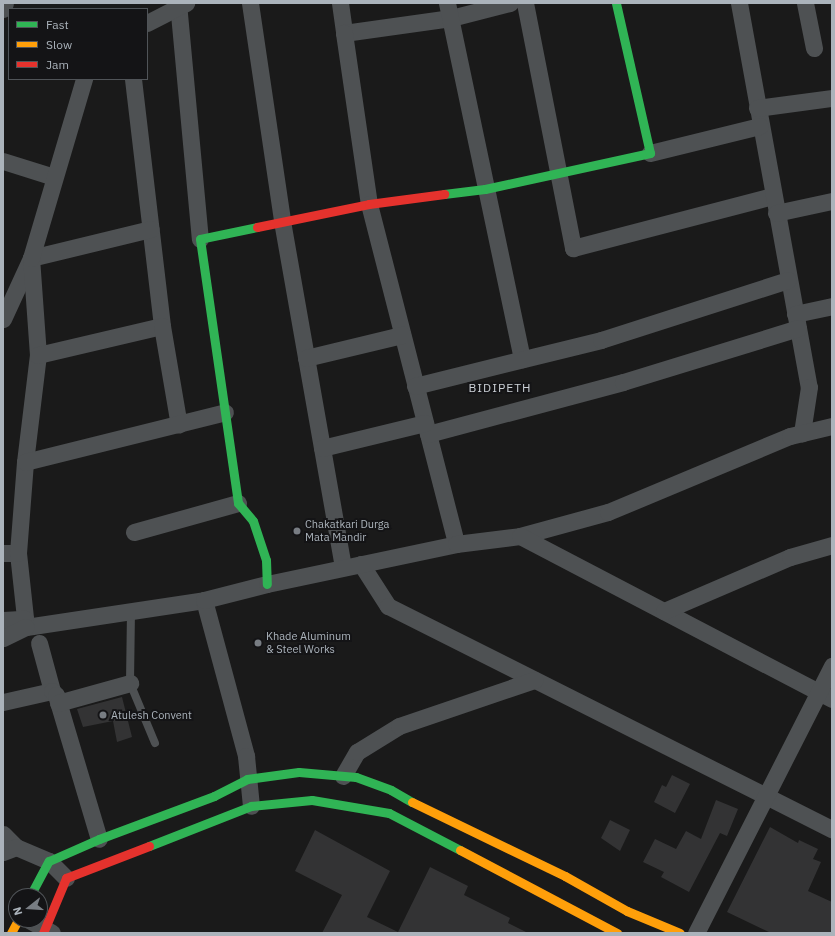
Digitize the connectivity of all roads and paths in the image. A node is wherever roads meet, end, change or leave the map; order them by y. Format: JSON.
{"nodes":[{"id":1,"x":5,"y":3,"type":"edge"},
{"id":2,"x":250,"y":3,"type":"edge"},
{"id":3,"x":340,"y":3,"type":"edge"},
{"id":4,"x":510,"y":3,"type":"edge"},
{"id":5,"x":525,"y":3,"type":"edge"},
{"id":6,"x":616,"y":3,"type":"edge"},
{"id":7,"x":739,"y":3,"type":"edge"},
{"id":8,"x":805,"y":3,"type":"edge"},
{"id":9,"x":180,"y":4,"type":"edge"},
{"id":10,"x":3,"y":9,"type":"edge"},
{"id":11,"x":449,"y":10,"type":"edge"},
{"id":12,"x":148,"y":22,"type":"edge"},
{"id":13,"x":344,"y":33,"type":"junction"},
{"id":14,"x":814,"y":48,"type":"dead end"},
{"id":15,"x":84,"y":80,"type":"edge"},
{"id":16,"x":133,"y":80,"type":"edge"},
{"id":17,"x":832,"y":98,"type":"edge"},
{"id":18,"x":757,"y":108,"type":"junction"},
{"id":19,"x":760,"y":126,"type":"junction"},
{"id":20,"x":650,"y":153,"type":"junction"},
{"id":21,"x":3,"y":161,"type":"edge"},
{"id":22,"x":558,"y":174,"type":"junction"},
{"id":23,"x":54,"y":177,"type":"junction"},
{"id":24,"x":485,"y":189,"type":"junction"},
{"id":25,"x":772,"y":196,"type":"junction"},
{"id":26,"x":832,"y":201,"type":"edge"},
{"id":27,"x":369,"y":204,"type":"junction"},
{"id":28,"x":776,"y":213,"type":"junction"},
{"id":29,"x":282,"y":221,"type":"junction"},
{"id":30,"x":151,"y":230,"type":"junction"},
{"id":31,"x":200,"y":239,"type":"junction"},
{"id":32,"x":31,"y":258,"type":"junction"},
{"id":33,"x":788,"y":280,"type":"junction"},
{"id":34,"x":832,"y":306,"type":"edge"},
{"id":35,"x":3,"y":319,"type":"edge"},
{"id":36,"x":796,"y":321,"type":"junction"},
{"id":37,"x":162,"y":326,"type":"junction"},
{"id":38,"x":402,"y":335,"type":"junction"},
{"id":39,"x":38,"y":356,"type":"junction"},
{"id":40,"x":306,"y":358,"type":"junction"},
{"id":41,"x":522,"y":359,"type":"junction"},
{"id":42,"x":416,"y":386,"type":"junction"},
{"id":43,"x":225,"y":412,"type":"junction"},
{"id":44,"x":179,"y":426,"type":"junction"},
{"id":45,"x":832,"y":426,"type":"edge"},
{"id":46,"x":426,"y":429,"type":"junction"},
{"id":47,"x":802,"y":433,"type":"junction"},
{"id":48,"x":322,"y":448,"type":"junction"},
{"id":49,"x":25,"y":462,"type":"junction"},
{"id":50,"x":238,"y":503,"type":"junction"},
{"id":51,"x":134,"y":532,"type":"dead end"},
{"id":52,"x":520,"y":536,"type":"junction"},
{"id":53,"x":456,"y":544,"type":"junction"},
{"id":54,"x":832,"y":546,"type":"edge"},
{"id":55,"x":11,"y":553,"type":"edge"},
{"id":56,"x":361,"y":564,"type":"junction"},
{"id":57,"x":342,"y":567,"type":"junction"},
{"id":58,"x":267,"y":584,"type":"junction"},
{"id":59,"x":204,"y":600,"type":"junction"},
{"id":60,"x":130,"y":611,"type":"junction"},
{"id":61,"x":664,"y":611,"type":"junction"},
{"id":62,"x":3,"y":620,"type":"edge"},
{"id":63,"x":26,"y":623,"type":"junction"},
{"id":64,"x":3,"y":638,"type":"edge"},
{"id":65,"x":39,"y":643,"type":"dead end"},
{"id":66,"x":832,"y":666,"type":"edge"},
{"id":67,"x":534,"y":680,"type":"junction"},
{"id":68,"x":130,"y":683,"type":"junction"},
{"id":69,"x":825,"y":696,"type":"edge"},
{"id":70,"x":55,"y":697,"type":"junction"},
{"id":71,"x":3,"y":702,"type":"edge"},
{"id":72,"x":155,"y":743,"type":"dead end"},
{"id":73,"x":343,"y":776,"type":"junction"},
{"id":74,"x":247,"y":779,"type":"junction"},
{"id":75,"x":765,"y":794,"type":"junction"},
{"id":76,"x":251,"y":806,"type":"junction"},
{"id":77,"x":832,"y":829,"type":"edge"},
{"id":78,"x":3,"y":834,"type":"edge"},
{"id":79,"x":99,"y":839,"type":"junction"},
{"id":80,"x":9,"y":849,"type":"edge"},
{"id":81,"x":49,"y":861,"type":"junction"},
{"id":82,"x":66,"y":878,"type":"junction"},
{"id":83,"x":34,"y":888,"type":"edge"},
{"id":84,"x":46,"y":932,"type":"edge"},
{"id":85,"x":612,"y":932,"type":"edge"},
{"id":86,"x":680,"y":933,"type":"edge"},
{"id":87,"x":696,"y":933,"type":"edge"}],
"edges":[{"from":1,"to":10,"type":"street"},
{"from":2,"to":29,"type":"street"},
{"from":3,"to":13,"type":"street"},
{"from":4,"to":11,"type":"street"},
{"from":5,"to":22,"type":"street"},
{"from":6,"to":20,"type":"main road"},
{"from":7,"to":18,"type":"street"},
{"from":8,"to":14,"type":"street"},
{"from":9,"to":12,"type":"street"},
{"from":9,"to":31,"type":"street"},
{"from":11,"to":13,"type":"street"},
{"from":11,"to":24,"type":"street"},
{"from":13,"to":27,"type":"street"},
{"from":15,"to":23,"type":"street"},
{"from":16,"to":30,"type":"street"},
{"from":17,"to":18,"type":"street"},
{"from":18,"to":19,"type":"street"},
{"from":19,"to":20,"type":"street"},
{"from":19,"to":25,"type":"street"},
{"from":20,"to":22,"type":"main road"},
{"from":21,"to":23,"type":"street"},
{"from":22,"to":24,"type":"main road"},
{"from":22,"to":25,"type":"street"},
{"from":23,"to":32,"type":"street"},
{"from":24,"to":27,"type":"main road"},
{"from":24,"to":41,"type":"street"},
{"from":25,"to":28,"type":"street"},
{"from":26,"to":28,"type":"street"},
{"from":27,"to":29,"type":"main road"},
{"from":27,"to":38,"type":"street"},
{"from":28,"to":33,"type":"street"},
{"from":29,"to":31,"type":"main road"},
{"from":29,"to":40,"type":"street"},
{"from":30,"to":32,"type":"street"},
{"from":30,"to":37,"type":"street"},
{"from":31,"to":43,"type":"main road"},
{"from":32,"to":35,"type":"street"},
{"from":32,"to":39,"type":"street"},
{"from":33,"to":36,"type":"street"},
{"from":33,"to":41,"type":"street"},
{"from":34,"to":36,"type":"street"},
{"from":36,"to":46,"type":"street"},
{"from":36,"to":47,"type":"street"},
{"from":37,"to":39,"type":"street"},
{"from":37,"to":44,"type":"street"},
{"from":38,"to":40,"type":"street"},
{"from":38,"to":42,"type":"street"},
{"from":39,"to":49,"type":"street"},
{"from":40,"to":48,"type":"street"},
{"from":41,"to":42,"type":"street"},
{"from":42,"to":46,"type":"street"},
{"from":43,"to":44,"type":"street"},
{"from":43,"to":50,"type":"main road"},
{"from":44,"to":49,"type":"street"},
{"from":45,"to":47,"type":"street"},
{"from":46,"to":48,"type":"street"},
{"from":46,"to":53,"type":"street"},
{"from":47,"to":52,"type":"street"},
{"from":48,"to":57,"type":"street"},
{"from":49,"to":55,"type":"street"},
{"from":50,"to":51,"type":"street"},
{"from":50,"to":58,"type":"main road"},
{"from":52,"to":53,"type":"street"},
{"from":52,"to":61,"type":"street"},
{"from":53,"to":56,"type":"street"},
{"from":54,"to":61,"type":"street"},
{"from":55,"to":63,"type":"street"},
{"from":56,"to":57,"type":"street"},
{"from":56,"to":67,"type":"street"},
{"from":57,"to":58,"type":"street"},
{"from":58,"to":59,"type":"street"},
{"from":59,"to":60,"type":"street"},
{"from":59,"to":74,"type":"street"},
{"from":60,"to":63,"type":"street"},
{"from":60,"to":68,"type":"lane"},
{"from":61,"to":69,"type":"street"},
{"from":62,"to":63,"type":"street"},
{"from":63,"to":64,"type":"street"},
{"from":65,"to":70,"type":"street"},
{"from":66,"to":69,"type":"street"},
{"from":67,"to":73,"type":"street"},
{"from":67,"to":75,"type":"street"},
{"from":68,"to":70,"type":"street"},
{"from":68,"to":72,"type":"lane"},
{"from":69,"to":75,"type":"street"},
{"from":70,"to":71,"type":"street"},
{"from":70,"to":79,"type":"street"},
{"from":73,"to":74,"type":"main road"},
{"from":73,"to":86,"type":"main road"},
{"from":74,"to":76,"type":"street"},
{"from":74,"to":79,"type":"main road"},
{"from":75,"to":77,"type":"street"},
{"from":75,"to":87,"type":"street"},
{"from":76,"to":82,"type":"main road"},
{"from":76,"to":85,"type":"main road"},
{"from":78,"to":80,"type":"street"},
{"from":79,"to":81,"type":"main road"},
{"from":80,"to":81,"type":"street"},
{"from":81,"to":82,"type":"street"},
{"from":81,"to":83,"type":"main road"},
{"from":82,"to":84,"type":"main road"}]}
